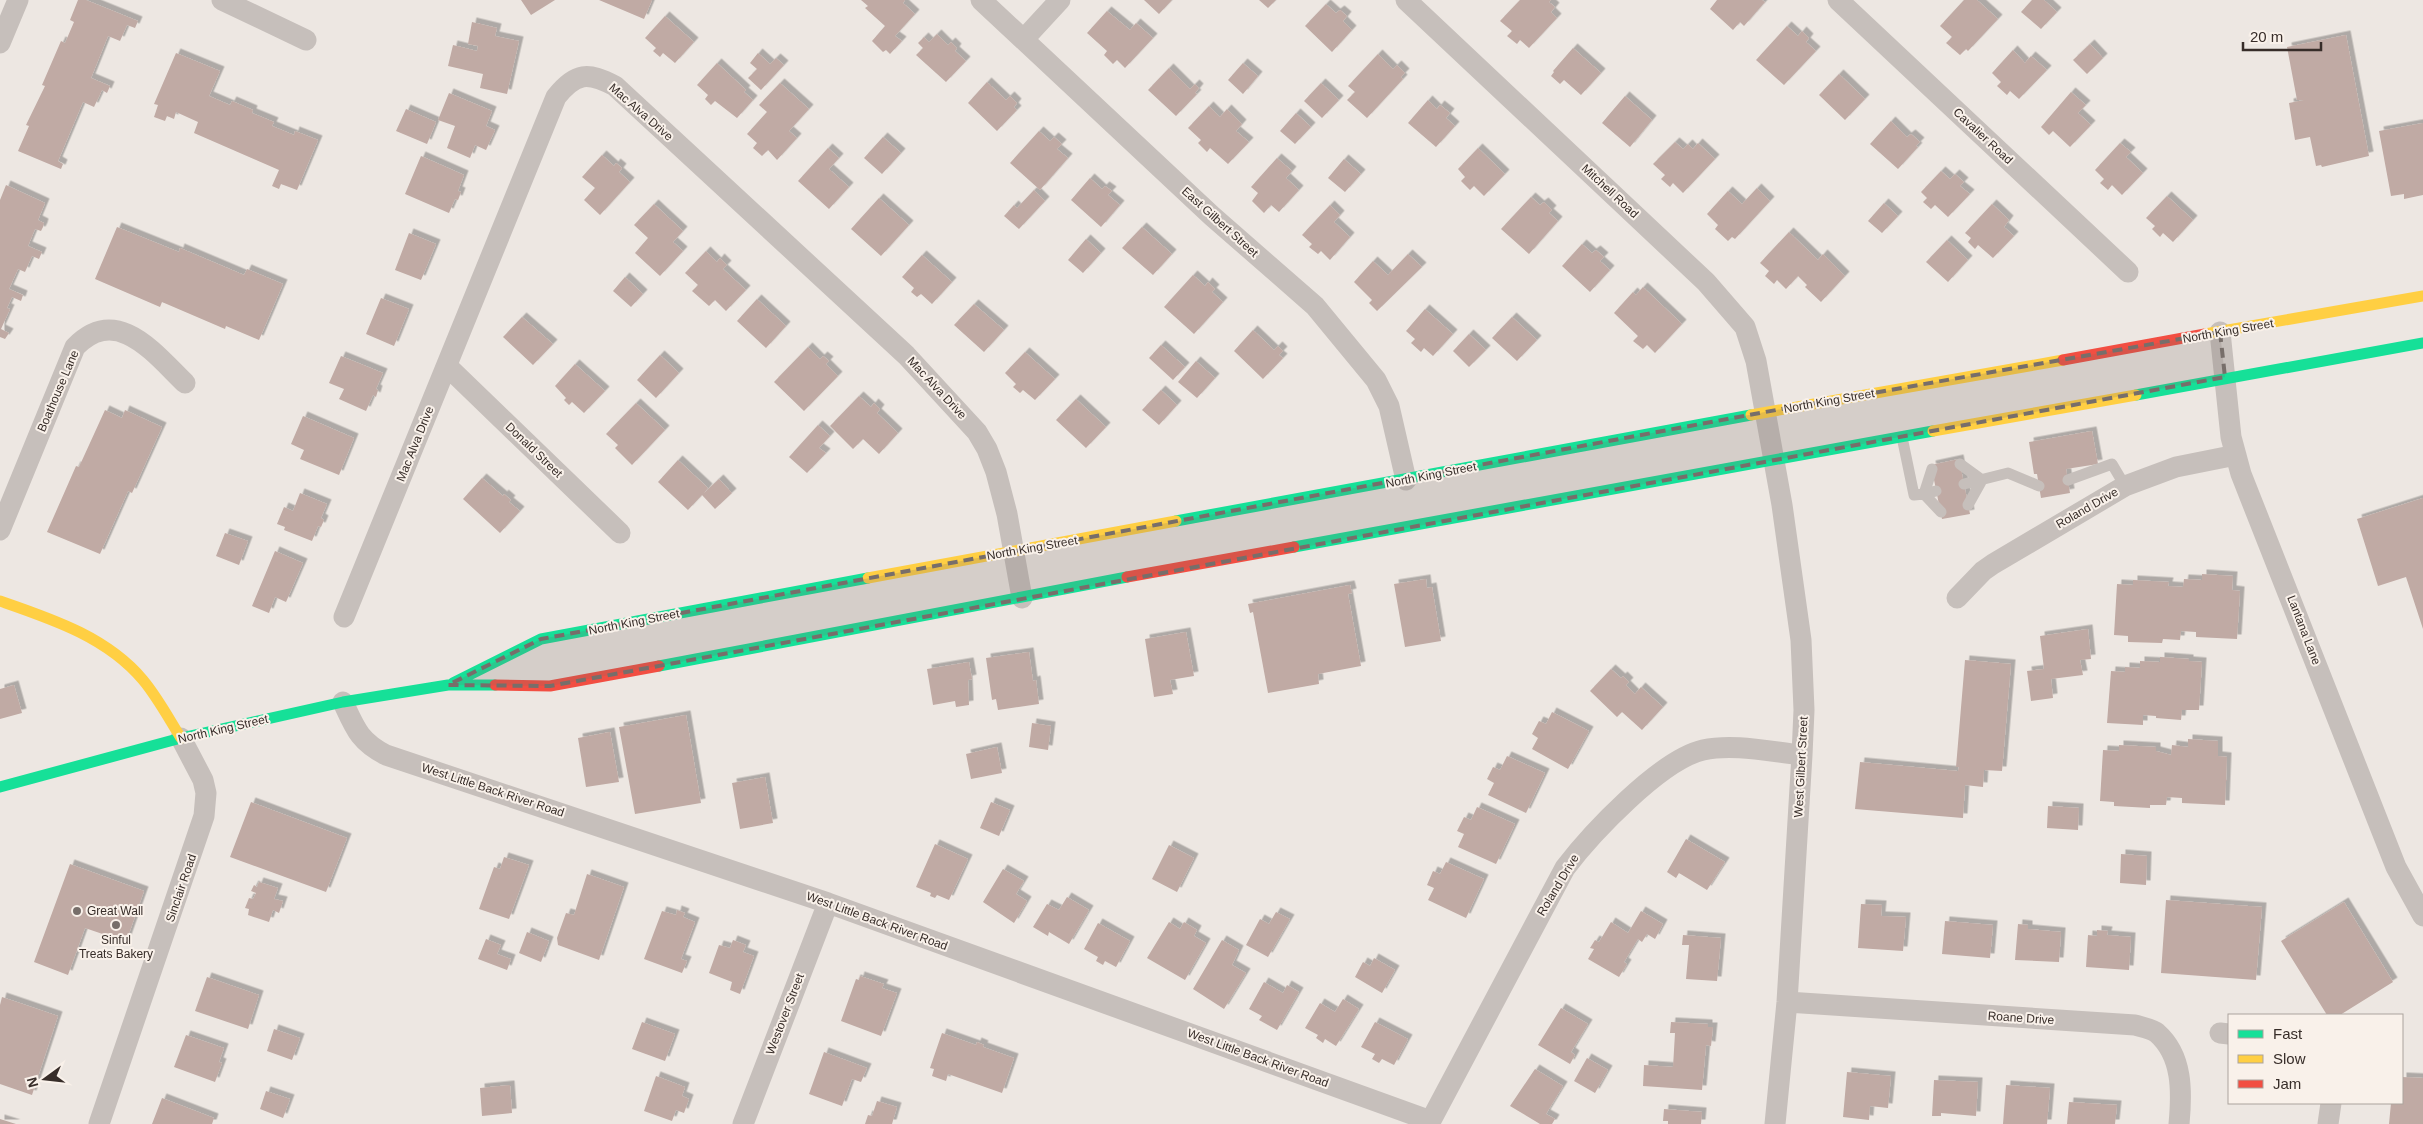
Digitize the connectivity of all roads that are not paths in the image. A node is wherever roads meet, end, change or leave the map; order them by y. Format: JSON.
{"nodes":[{"id":1,"x":18,"y":0,"type":"edge"},
{"id":2,"x":222,"y":0,"type":"edge"},
{"id":3,"x":981,"y":0,"type":"edge"},
{"id":4,"x":1060,"y":0,"type":"edge"},
{"id":5,"x":1406,"y":0,"type":"edge"},
{"id":6,"x":1838,"y":0,"type":"edge"},
{"id":7,"x":1024,"y":39,"type":"junction"},
{"id":8,"x":306,"y":40,"type":"dead end"},
{"id":9,"x":0,"y":43,"type":"edge"},
{"id":10,"x":2128,"y":272,"type":"dead end"},
{"id":11,"x":2423,"y":296,"type":"edge"},
{"id":12,"x":2220,"y":332,"type":"junction"},
{"id":13,"x":2423,"y":343,"type":"edge"},
{"id":14,"x":447,"y":366,"type":"junction"},
{"id":15,"x":2225,"y":378,"type":"junction"},
{"id":16,"x":185,"y":383,"type":"dead end"},
{"id":17,"x":1765,"y":412,"type":"junction"},
{"id":18,"x":1902,"y":437,"type":"junction"},
{"id":19,"x":2236,"y":455,"type":"junction"},
{"id":20,"x":1774,"y":460,"type":"junction"},
{"id":21,"x":1960,"y":464,"type":"dead end"},
{"id":22,"x":1932,"y":469,"type":"dead end"},
{"id":23,"x":1406,"y":480,"type":"junction"},
{"id":24,"x":1982,"y":480,"type":"junction"},
{"id":25,"x":2068,"y":480,"type":"dead end"},
{"id":26,"x":1964,"y":484,"type":"dead end"},
{"id":27,"x":2039,"y":486,"type":"dead end"},
{"id":28,"x":2125,"y":486,"type":"junction"},
{"id":29,"x":1936,"y":491,"type":"dead end"},
{"id":30,"x":1924,"y":494,"type":"junction"},
{"id":31,"x":1968,"y":505,"type":"dead end"},
{"id":32,"x":1941,"y":512,"type":"dead end"},
{"id":33,"x":0,"y":530,"type":"edge"},
{"id":34,"x":620,"y":534,"type":"dead end"},
{"id":35,"x":1014,"y":551,"type":"junction"},
{"id":36,"x":1022,"y":598,"type":"junction"},
{"id":37,"x":1957,"y":598,"type":"dead end"},
{"id":38,"x":0,"y":600,"type":"edge"},
{"id":39,"x":344,"y":617,"type":"dead end"},
{"id":40,"x":448,"y":685,"type":"junction"},
{"id":41,"x":343,"y":702,"type":"junction"},
{"id":42,"x":181,"y":738,"type":"junction"},
{"id":43,"x":1802,"y":755,"type":"junction"},
{"id":44,"x":0,"y":787,"type":"edge"},
{"id":45,"x":828,"y":903,"type":"junction"},
{"id":46,"x":2423,"y":916,"type":"edge"},
{"id":47,"x":1787,"y":1002,"type":"junction"},
{"id":48,"x":2331,"y":1104,"type":"edge"},
{"id":49,"x":1430,"y":1122,"type":"edge"},
{"id":50,"x":99,"y":1124,"type":"edge"},
{"id":51,"x":743,"y":1124,"type":"edge"},
{"id":52,"x":1775,"y":1124,"type":"edge"},
{"id":53,"x":2179,"y":1124,"type":"edge"},
{"id":54,"x":2328,"y":1124,"type":"edge"}],
"edges":[{"from":1,"to":9,"type":"street"},
{"from":2,"to":8,"type":"street"},
{"from":3,"to":7,"type":"street","name":"East Gilbert Street"},
{"from":4,"to":7,"type":"street"},
{"from":5,"to":17,"type":"street","name":"Mitchell Road"},
{"from":6,"to":10,"type":"street","name":"Cavalier Road"},
{"from":7,"to":23,"type":"street","name":"East Gilbert Street"},
{"from":11,"to":12,"type":"main road","name":"North King Street"},
{"from":12,"to":15,"type":"street","name":"Lantana Lane"},
{"from":12,"to":17,"type":"main road","name":"North King Street"},
{"from":13,"to":15,"type":"main road","name":"North King Street"},
{"from":14,"to":34,"type":"street","name":"Donald Street"},
{"from":14,"to":35,"type":"street","name":"Mac Alva Drive"},
{"from":14,"to":39,"type":"street","name":"Mac Alva Drive"},
{"from":15,"to":18,"type":"main road","name":"North King Street"},
{"from":15,"to":19,"type":"street","name":"Lantana Lane"},
{"from":16,"to":33,"type":"street","name":"Boathouse Lane"},
{"from":17,"to":20,"type":"street","name":"West Gilbert Street"},
{"from":17,"to":23,"type":"main road","name":"North King Street"},
{"from":18,"to":20,"type":"main road","name":"North King Street"},
{"from":18,"to":30,"type":"lane"},
{"from":19,"to":28,"type":"street","name":"Roland Drive"},
{"from":19,"to":46,"type":"street","name":"Lantana Lane"},
{"from":20,"to":36,"type":"main road","name":"North King Street"},
{"from":20,"to":43,"type":"street","name":"West Gilbert Street"},
{"from":21,"to":24,"type":"lane"},
{"from":22,"to":30,"type":"lane"},
{"from":23,"to":35,"type":"main road","name":"North King Street"},
{"from":24,"to":26,"type":"lane"},
{"from":24,"to":27,"type":"lane"},
{"from":24,"to":31,"type":"lane"},
{"from":25,"to":28,"type":"lane"},
{"from":28,"to":37,"type":"street","name":"Roland Drive"},
{"from":29,"to":30,"type":"lane"},
{"from":30,"to":32,"type":"lane"},
{"from":35,"to":36,"type":"street","name":"Mac Alva Drive"},
{"from":35,"to":40,"type":"main road","name":"North King Street"},
{"from":36,"to":40,"type":"main road","name":"North King Street"},
{"from":38,"to":42,"type":"main road"},
{"from":40,"to":41,"type":"main road","name":"North King Street"},
{"from":41,"to":42,"type":"main road","name":"North King Street"},
{"from":41,"to":45,"type":"street","name":"West Little Back River Road"},
{"from":42,"to":44,"type":"main road","name":"North King Street"},
{"from":42,"to":50,"type":"street","name":"Sinclair Road"},
{"from":43,"to":47,"type":"street","name":"West Gilbert Street"},
{"from":43,"to":49,"type":"street","name":"Roland Drive"},
{"from":45,"to":49,"type":"street","name":"West Little Back River Road"},
{"from":45,"to":51,"type":"street","name":"Westover Street"},
{"from":47,"to":52,"type":"street","name":"West Gilbert Street"},
{"from":47,"to":53,"type":"street","name":"Roane Drive"},
{"from":48,"to":54,"type":"street"}]}
